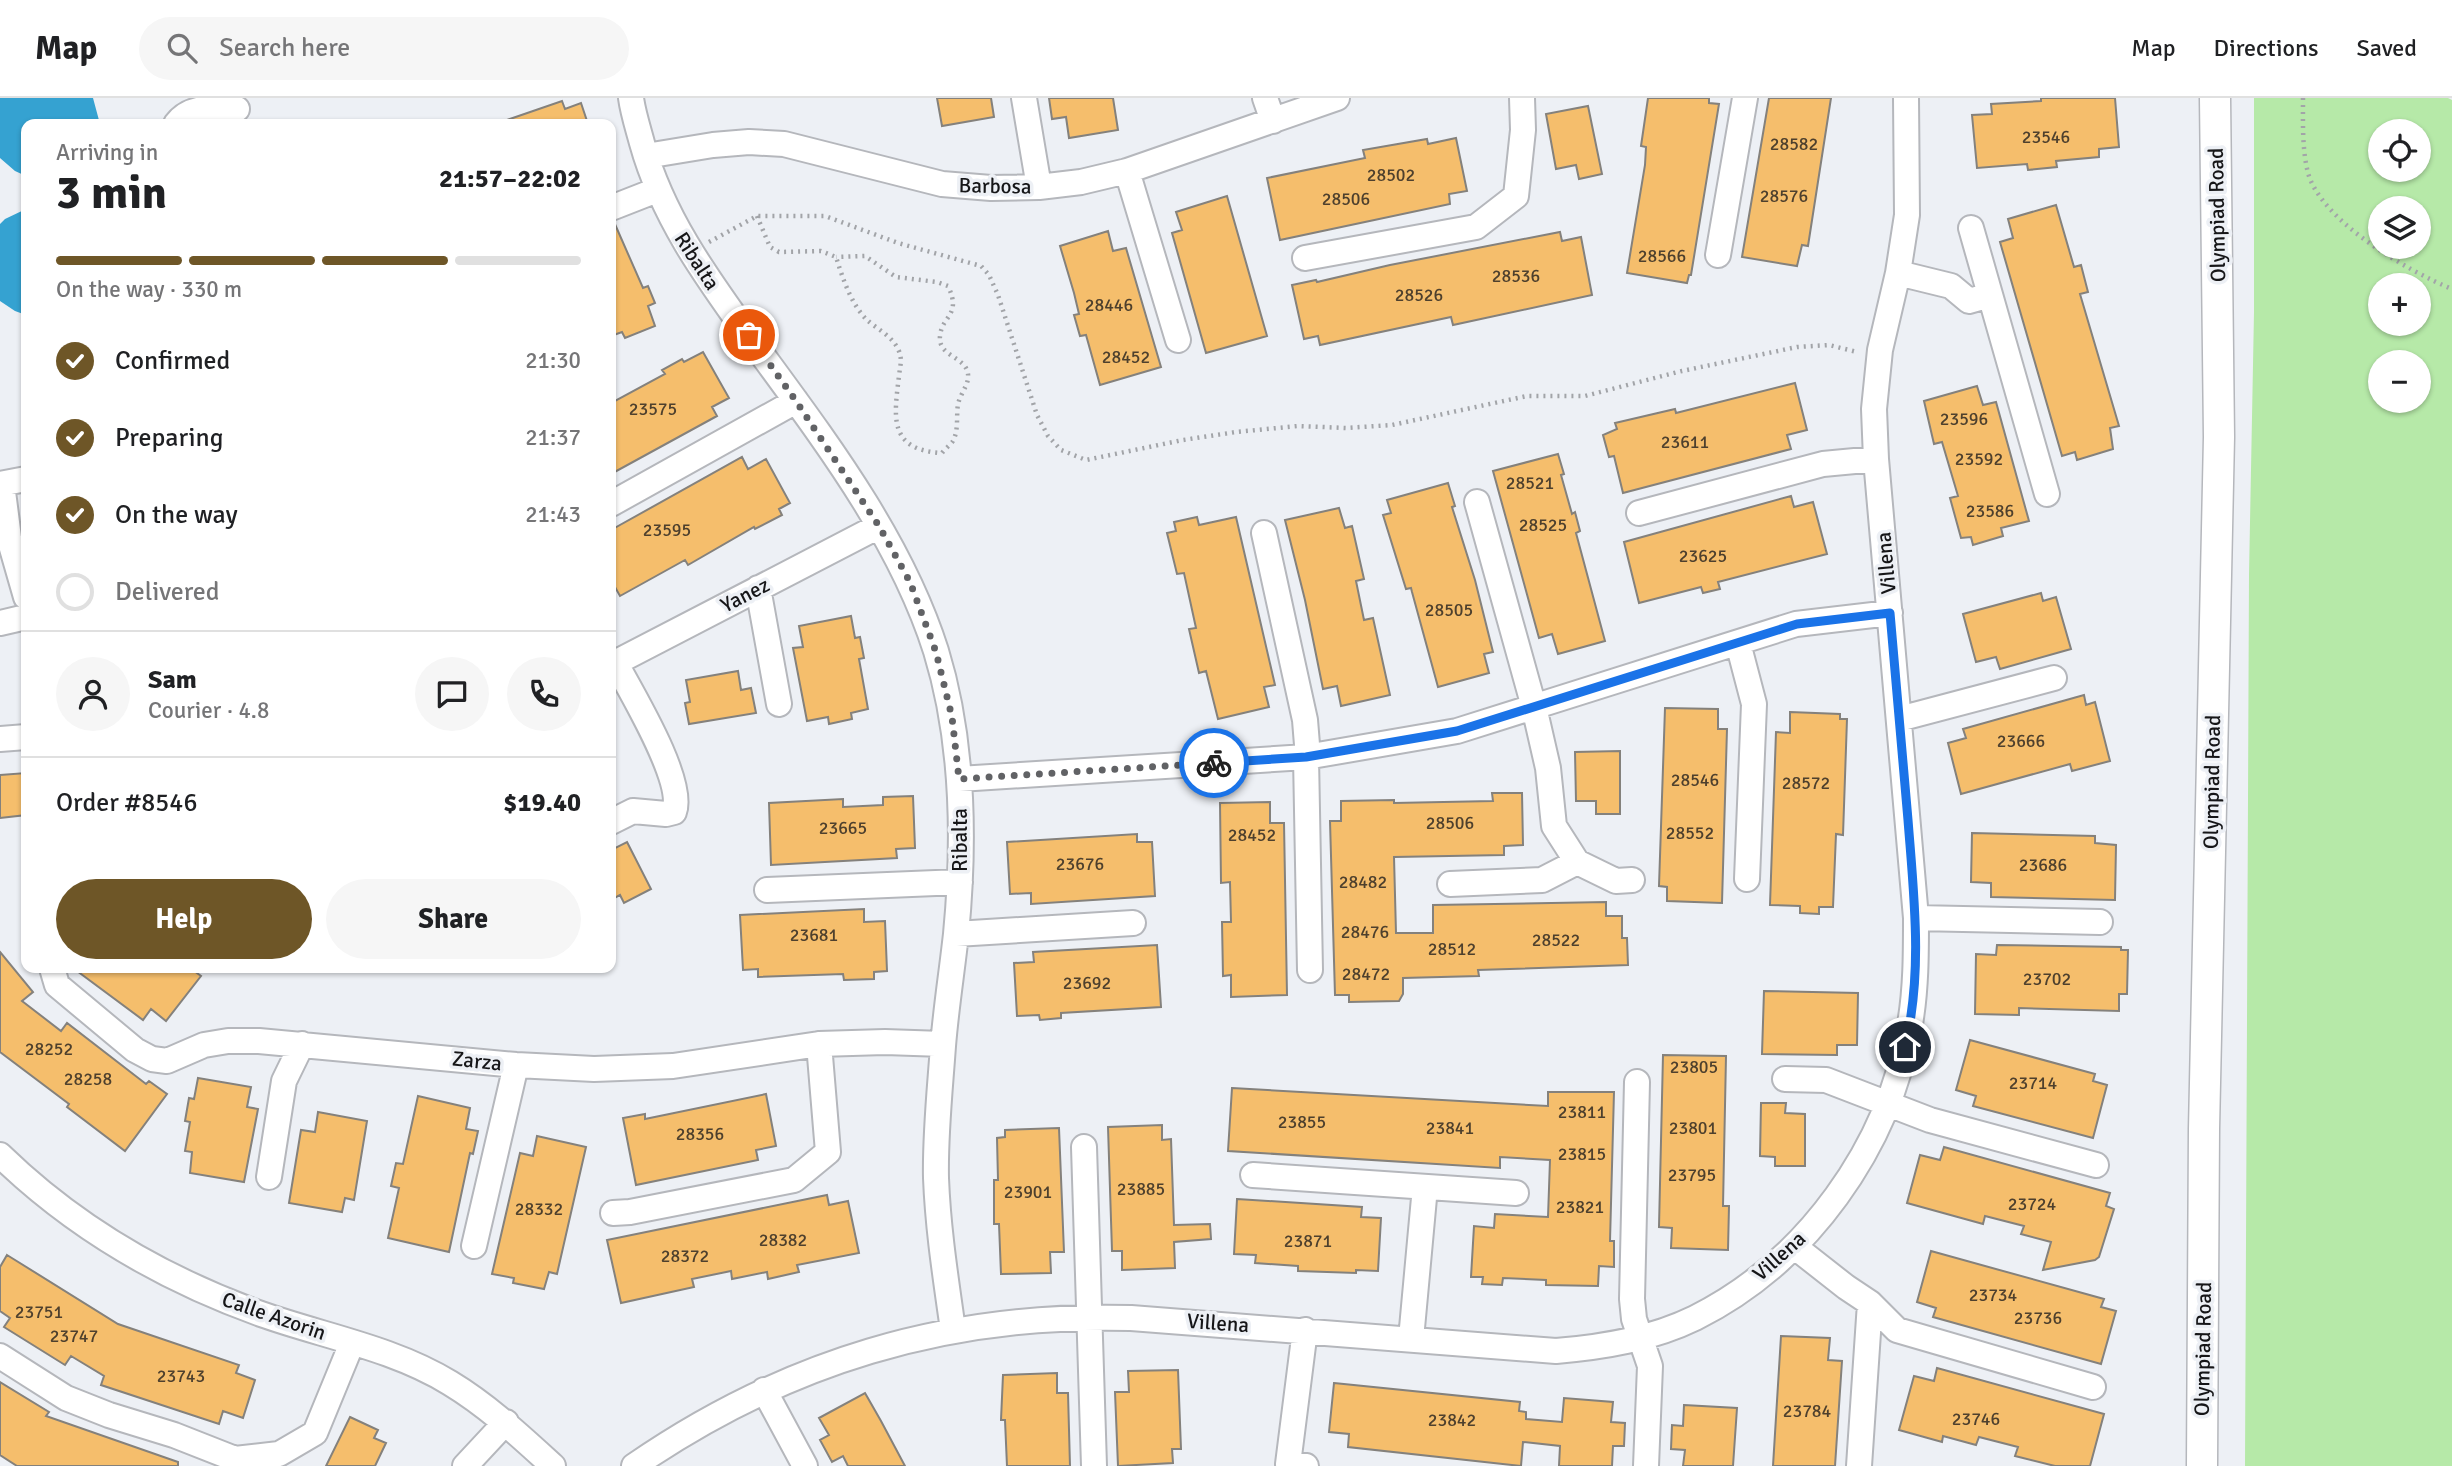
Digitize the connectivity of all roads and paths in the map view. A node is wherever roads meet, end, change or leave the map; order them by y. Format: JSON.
{"nodes":[{"id":1,"x":631,"y":98,"type":"edge"},
{"id":2,"x":1024,"y":98,"type":"edge"},
{"id":3,"x":1337,"y":98,"type":"edge"},
{"id":4,"x":1522,"y":98,"type":"edge"},
{"id":5,"x":1745,"y":98,"type":"edge"},
{"id":6,"x":1906,"y":98,"type":"edge"},
{"id":7,"x":2215,"y":98,"type":"edge"},
{"id":8,"x":2303,"y":98,"type":"edge"},
{"id":9,"x":1269,"y":109,"type":"edge"},
{"id":10,"x":237,"y":110,"type":"edge"},
{"id":11,"x":180,"y":119,"type":"edge"},
{"id":12,"x":646,"y":156,"type":"junction"},
{"id":13,"x":1127,"y":172,"type":"junction"},
{"id":14,"x":1039,"y":187,"type":"junction"},
{"id":15,"x":657,"y":190,"type":"junction"},
{"id":16,"x":616,"y":206,"type":"edge"},
{"id":17,"x":757,"y":216,"type":"junction"},
{"id":18,"x":1971,"y":228,"type":"dead end"},
{"id":19,"x":690,"y":253,"type":"junction"},
{"id":20,"x":1718,"y":256,"type":"dead end"},
{"id":21,"x":836,"y":257,"type":"junction"},
{"id":22,"x":1306,"y":258,"type":"dead end"},
{"id":23,"x":1898,"y":273,"type":"junction"},
{"id":24,"x":2452,"y":289,"type":"edge"},
{"id":25,"x":1990,"y":295,"type":"junction"},
{"id":26,"x":1178,"y":340,"type":"dead end"},
{"id":27,"x":1879,"y":360,"type":"junction"},
{"id":28,"x":796,"y":401,"type":"junction"},
{"id":29,"x":1876,"y":459,"type":"junction"},
{"id":30,"x":21,"y":479,"type":"edge"},
{"id":31,"x":1,"y":484,"type":"edge"},
{"id":32,"x":2047,"y":494,"type":"dead end"},
{"id":33,"x":616,"y":501,"type":"edge"},
{"id":34,"x":1477,"y":502,"type":"dead end"},
{"id":35,"x":1639,"y":513,"type":"dead end"},
{"id":36,"x":879,"y":526,"type":"junction"},
{"id":37,"x":1264,"y":533,"type":"dead end"},
{"id":38,"x":21,"y":579,"type":"edge"},
{"id":39,"x":758,"y":588,"type":"junction"},
{"id":40,"x":1890,"y":613,"type":"junction"},
{"id":41,"x":21,"y":618,"type":"edge"},
{"id":42,"x":0,"y":623,"type":"edge"},
{"id":43,"x":1738,"y":643,"type":"junction"},
{"id":44,"x":616,"y":662,"type":"edge"},
{"id":45,"x":616,"y":669,"type":"edge"},
{"id":46,"x":2054,"y":678,"type":"dead end"},
{"id":47,"x":779,"y":704,"type":"dead end"},
{"id":48,"x":1534,"y":707,"type":"junction"},
{"id":49,"x":1899,"y":719,"type":"junction"},
{"id":50,"x":21,"y":737,"type":"edge"},
{"id":51,"x":0,"y":739,"type":"edge"},
{"id":52,"x":1307,"y":757,"type":"junction"},
{"id":53,"x":959,"y":779,"type":"junction"},
{"id":54,"x":616,"y":820,"type":"edge"},
{"id":55,"x":1577,"y":862,"type":"junction"},
{"id":56,"x":1747,"y":879,"type":"dead end"},
{"id":57,"x":1632,"y":880,"type":"dead end"},
{"id":58,"x":960,"y":882,"type":"junction"},
{"id":59,"x":1450,"y":884,"type":"dead end"},
{"id":60,"x":767,"y":890,"type":"dead end"},
{"id":61,"x":1916,"y":918,"type":"junction"},
{"id":62,"x":2100,"y":922,"type":"dead end"},
{"id":63,"x":1133,"y":923,"type":"dead end"},
{"id":64,"x":956,"y":934,"type":"junction"},
{"id":65,"x":1310,"y":970,"type":"dead end"},
{"id":66,"x":53,"y":973,"type":"edge"},
{"id":67,"x":302,"y":1044,"type":"junction"},
{"id":68,"x":819,"y":1044,"type":"junction"},
{"id":69,"x":943,"y":1044,"type":"junction"},
{"id":70,"x":516,"y":1065,"type":"junction"},
{"id":71,"x":1785,"y":1079,"type":"dead end"},
{"id":72,"x":1637,"y":1082,"type":"dead end"},
{"id":73,"x":1887,"y":1104,"type":"junction"},
{"id":74,"x":1084,"y":1147,"type":"dead end"},
{"id":75,"x":0,"y":1155,"type":"edge"},
{"id":76,"x":2096,"y":1165,"type":"dead end"},
{"id":77,"x":1253,"y":1175,"type":"dead end"},
{"id":78,"x":269,"y":1177,"type":"dead end"},
{"id":79,"x":1425,"y":1187,"type":"junction"},
{"id":80,"x":1516,"y":1193,"type":"dead end"},
{"id":81,"x":613,"y":1213,"type":"dead end"},
{"id":82,"x":474,"y":1246,"type":"dead end"},
{"id":83,"x":1795,"y":1247,"type":"junction"},
{"id":84,"x":1870,"y":1303,"type":"junction"},
{"id":85,"x":1089,"y":1317,"type":"junction"},
{"id":86,"x":953,"y":1330,"type":"junction"},
{"id":87,"x":1305,"y":1330,"type":"junction"},
{"id":88,"x":1641,"y":1338,"type":"junction"},
{"id":89,"x":1412,"y":1339,"type":"junction"},
{"id":90,"x":352,"y":1343,"type":"junction"},
{"id":91,"x":0,"y":1356,"type":"edge"},
{"id":92,"x":2093,"y":1387,"type":"dead end"},
{"id":93,"x":764,"y":1390,"type":"junction"},
{"id":94,"x":506,"y":1422,"type":"junction"},
{"id":95,"x":465,"y":1466,"type":"edge"},
{"id":96,"x":553,"y":1466,"type":"edge"},
{"id":97,"x":634,"y":1466,"type":"edge"},
{"id":98,"x":805,"y":1466,"type":"edge"},
{"id":99,"x":1094,"y":1466,"type":"edge"},
{"id":100,"x":1306,"y":1466,"type":"edge"},
{"id":101,"x":1646,"y":1466,"type":"edge"},
{"id":102,"x":1859,"y":1466,"type":"edge"},
{"id":103,"x":2202,"y":1466,"type":"edge"}],
"edges":[{"from":1,"to":12,"type":"street","name":"Ribalta"},
{"from":2,"to":14,"type":"street"},
{"from":3,"to":9,"type":"street","name":"Barbosa"},
{"from":4,"to":22,"type":"street"},
{"from":5,"to":20,"type":"street"},
{"from":6,"to":23,"type":"street","name":"Villena"},
{"from":7,"to":103,"type":"main road","name":"Olympiad Road"},
{"from":8,"to":24,"type":"path"},
{"from":9,"to":13,"type":"street","name":"Barbosa"},
{"from":10,"to":11,"type":"street"},
{"from":12,"to":14,"type":"street","name":"Barbosa"},
{"from":12,"to":15,"type":"street","name":"Ribalta"},
{"from":13,"to":14,"type":"street","name":"Barbosa"},
{"from":13,"to":26,"type":"street"},
{"from":15,"to":16,"type":"street"},
{"from":15,"to":19,"type":"street","name":"Ribalta"},
{"from":17,"to":19,"type":"path"},
{"from":17,"to":21,"type":"path"},
{"from":17,"to":27,"type":"path"},
{"from":18,"to":25,"type":"street"},
{"from":19,"to":28,"type":"street","name":"Ribalta"},
{"from":21,"to":21,"type":"path"},
{"from":23,"to":25,"type":"street"},
{"from":23,"to":27,"type":"street","name":"Villena"},
{"from":25,"to":32,"type":"street"},
{"from":27,"to":29,"type":"street","name":"Villena"},
{"from":28,"to":33,"type":"street"},
{"from":28,"to":36,"type":"street","name":"Ribalta"},
{"from":29,"to":35,"type":"street"},
{"from":29,"to":40,"type":"street","name":"Villena"},
{"from":30,"to":31,"type":"street"},
{"from":31,"to":38,"type":"street"},
{"from":34,"to":48,"type":"street"},
{"from":36,"to":39,"type":"street","name":"Yanez"},
{"from":36,"to":53,"type":"street","name":"Ribalta"},
{"from":37,"to":52,"type":"street"},
{"from":39,"to":44,"type":"street","name":"Yanez"},
{"from":39,"to":47,"type":"street"},
{"from":40,"to":43,"type":"street"},
{"from":40,"to":49,"type":"street","name":"Villena"},
{"from":41,"to":42,"type":"street"},
{"from":43,"to":48,"type":"street"},
{"from":43,"to":56,"type":"street"},
{"from":45,"to":54,"type":"street"},
{"from":46,"to":49,"type":"street"},
{"from":48,"to":52,"type":"street"},
{"from":48,"to":55,"type":"street"},
{"from":49,"to":61,"type":"street","name":"Villena"},
{"from":50,"to":51,"type":"street"},
{"from":52,"to":53,"type":"street"},
{"from":52,"to":65,"type":"street"},
{"from":53,"to":58,"type":"street","name":"Ribalta"},
{"from":55,"to":57,"type":"street"},
{"from":55,"to":59,"type":"street"},
{"from":58,"to":60,"type":"street"},
{"from":58,"to":64,"type":"street","name":"Ribalta"},
{"from":61,"to":62,"type":"street"},
{"from":61,"to":73,"type":"street","name":"Villena"},
{"from":63,"to":64,"type":"street"},
{"from":64,"to":69,"type":"street","name":"Ribalta"},
{"from":66,"to":67,"type":"street","name":"Zarza"},
{"from":67,"to":70,"type":"street","name":"Zarza"},
{"from":67,"to":78,"type":"street"},
{"from":68,"to":69,"type":"street","name":"Zarza"},
{"from":68,"to":70,"type":"street","name":"Zarza"},
{"from":68,"to":81,"type":"street"},
{"from":69,"to":86,"type":"street","name":"Ribalta"},
{"from":70,"to":82,"type":"street"},
{"from":71,"to":73,"type":"street"},
{"from":72,"to":88,"type":"street"},
{"from":73,"to":76,"type":"street"},
{"from":73,"to":83,"type":"street","name":"Villena"},
{"from":74,"to":85,"type":"street"},
{"from":75,"to":90,"type":"street","name":"Calle Azorin"},
{"from":77,"to":79,"type":"street"},
{"from":79,"to":80,"type":"street"},
{"from":79,"to":89,"type":"street"},
{"from":83,"to":84,"type":"street"},
{"from":83,"to":88,"type":"street","name":"Villena"},
{"from":84,"to":92,"type":"street"},
{"from":84,"to":102,"type":"street"},
{"from":85,"to":86,"type":"street","name":"Villena"},
{"from":85,"to":87,"type":"street","name":"Villena"},
{"from":85,"to":99,"type":"street"},
{"from":86,"to":93,"type":"street","name":"Villena"},
{"from":87,"to":89,"type":"street","name":"Villena"},
{"from":87,"to":100,"type":"street"},
{"from":88,"to":89,"type":"street","name":"Villena"},
{"from":88,"to":101,"type":"street"},
{"from":90,"to":91,"type":"street"},
{"from":90,"to":94,"type":"street","name":"Calle Azorin"},
{"from":93,"to":97,"type":"street","name":"Villena"},
{"from":93,"to":98,"type":"street"},
{"from":94,"to":95,"type":"street"},
{"from":94,"to":96,"type":"street","name":"Calle Azorin"}]}
